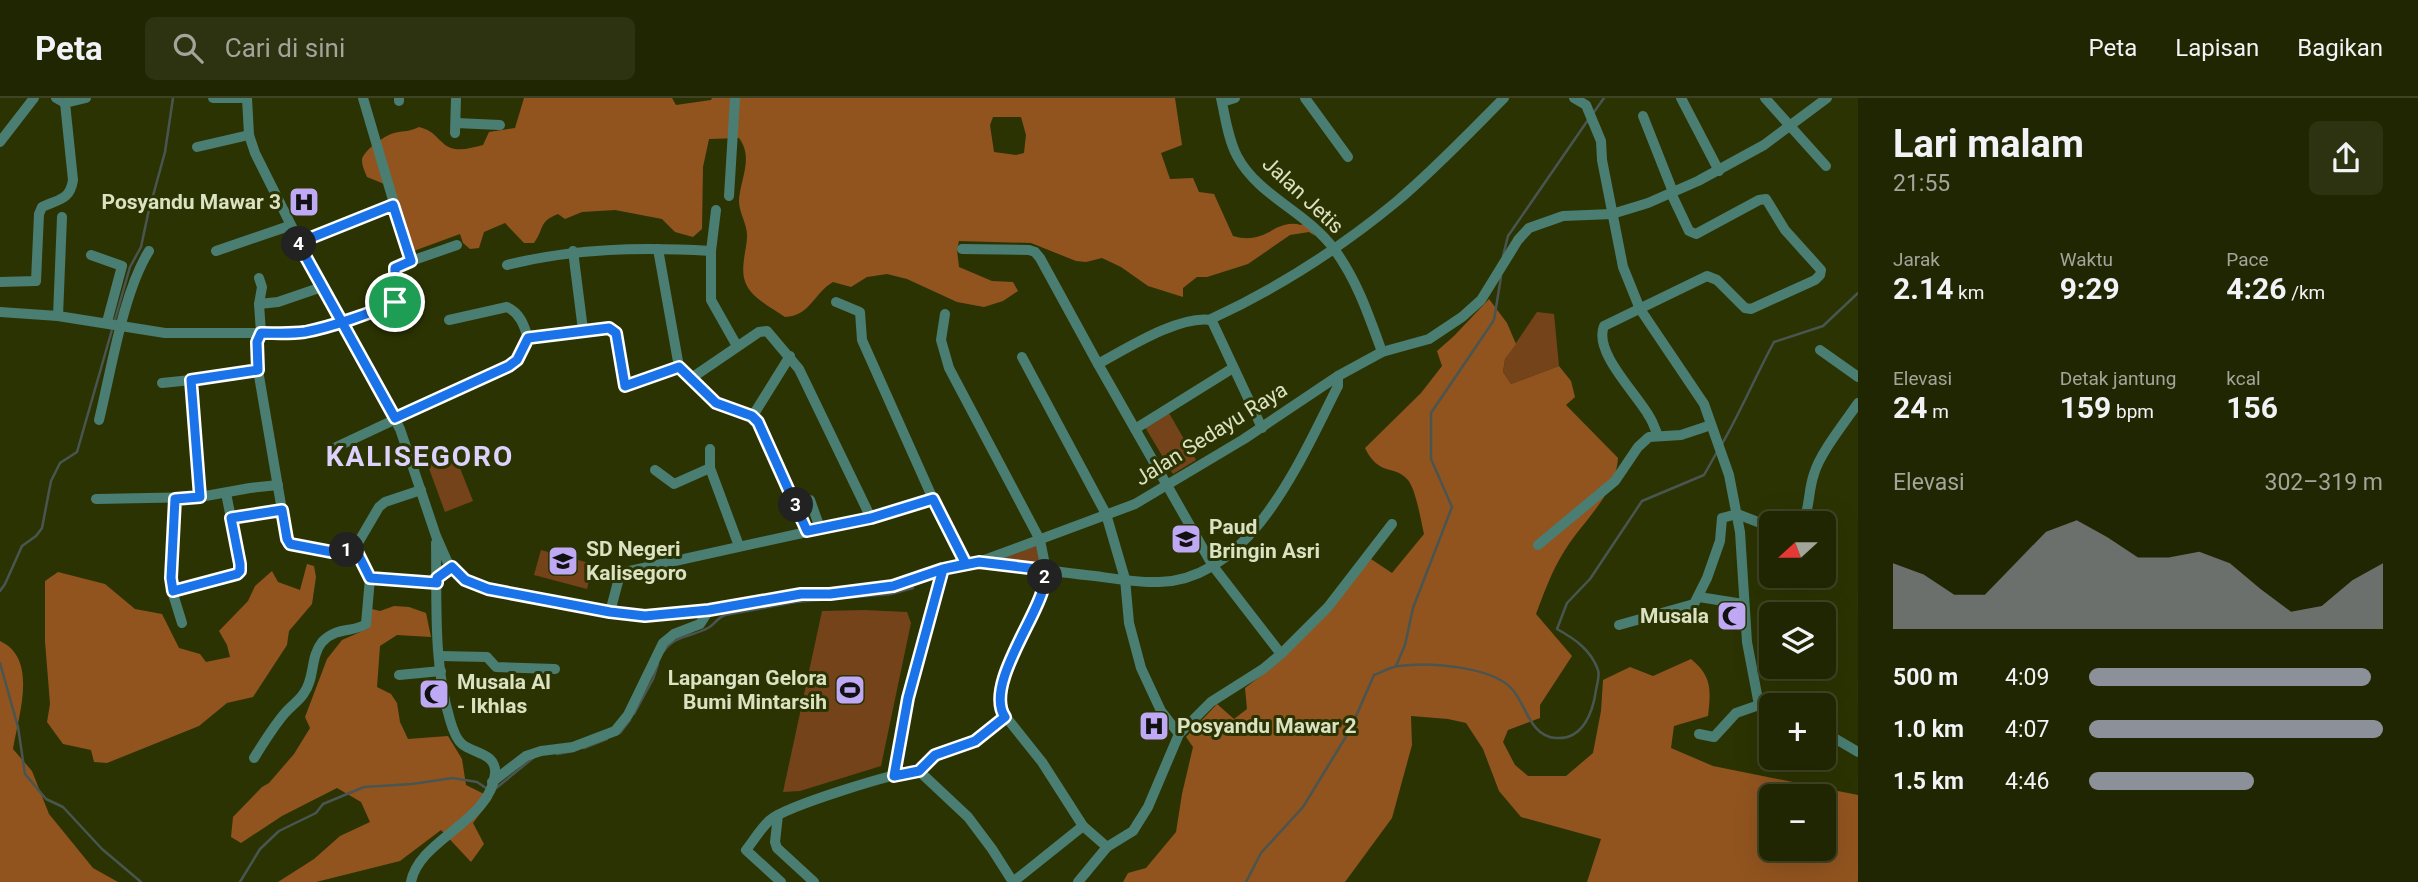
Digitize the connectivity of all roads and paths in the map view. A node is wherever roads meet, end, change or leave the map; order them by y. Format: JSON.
{"nodes":[{"id":1,"x":34,"y":98,"type":"edge"},
{"id":2,"x":86,"y":98,"type":"edge"},
{"id":3,"x":213,"y":98,"type":"edge"},
{"id":4,"x":245,"y":98,"type":"edge"},
{"id":5,"x":363,"y":98,"type":"edge"},
{"id":6,"x":456,"y":98,"type":"edge"},
{"id":7,"x":735,"y":98,"type":"edge"},
{"id":8,"x":1235,"y":98,"type":"edge"},
{"id":9,"x":1305,"y":98,"type":"edge"},
{"id":10,"x":1504,"y":98,"type":"edge"},
{"id":11,"x":1574,"y":98,"type":"edge"},
{"id":12,"x":1681,"y":98,"type":"edge"},
{"id":13,"x":1765,"y":98,"type":"edge"},
{"id":14,"x":1827,"y":98,"type":"edge"},
{"id":15,"x":61,"y":100,"type":"edge"},
{"id":16,"x":1222,"y":100,"type":"edge"},
{"id":17,"x":1643,"y":116,"type":"dead end"},
{"id":18,"x":500,"y":125,"type":"dead end"},
{"id":19,"x":1791,"y":127,"type":"junction"},
{"id":20,"x":249,"y":135,"type":"junction"},
{"id":21,"x":0,"y":142,"type":"edge"},
{"id":22,"x":197,"y":147,"type":"dead end"},
{"id":23,"x":1348,"y":157,"type":"dead end"},
{"id":24,"x":1826,"y":166,"type":"dead end"},
{"id":25,"x":1718,"y":171,"type":"junction"},
{"id":26,"x":1672,"y":192,"type":"junction"},
{"id":27,"x":729,"y":197,"type":"dead end"},
{"id":28,"x":393,"y":205,"type":"junction"},
{"id":29,"x":716,"y":209,"type":"dead end"},
{"id":30,"x":1612,"y":214,"type":"junction"},
{"id":31,"x":62,"y":217,"type":"dead end"},
{"id":32,"x":289,"y":226,"type":"junction"},
{"id":33,"x":298,"y":243,"type":"junction"},
{"id":34,"x":457,"y":245,"type":"dead end"},
{"id":35,"x":658,"y":249,"type":"junction"},
{"id":36,"x":961,"y":249,"type":"dead end"},
{"id":37,"x":1334,"y":249,"type":"junction"},
{"id":38,"x":149,"y":251,"type":"dead end"},
{"id":39,"x":216,"y":251,"type":"dead end"},
{"id":40,"x":573,"y":251,"type":"junction"},
{"id":41,"x":706,"y":251,"type":"junction"},
{"id":42,"x":91,"y":255,"type":"dead end"},
{"id":43,"x":411,"y":261,"type":"junction"},
{"id":44,"x":507,"y":265,"type":"dead end"},
{"id":45,"x":259,"y":278,"type":"dead end"},
{"id":46,"x":0,"y":282,"type":"edge"},
{"id":47,"x":322,"y":287,"type":"junction"},
{"id":48,"x":836,"y":302,"type":"dead end"},
{"id":49,"x":259,"y":303,"type":"junction"},
{"id":50,"x":1640,"y":309,"type":"junction"},
{"id":51,"x":0,"y":312,"type":"edge"},
{"id":52,"x":945,"y":314,"type":"dead end"},
{"id":53,"x":58,"y":316,"type":"junction"},
{"id":54,"x":449,"y":320,"type":"dead end"},
{"id":55,"x":1211,"y":320,"type":"junction"},
{"id":56,"x":340,"y":321,"type":"junction"},
{"id":57,"x":115,"y":324,"type":"junction"},
{"id":58,"x":583,"y":330,"type":"junction"},
{"id":59,"x":261,"y":333,"type":"junction"},
{"id":60,"x":528,"y":338,"type":"junction"},
{"id":61,"x":737,"y":346,"type":"junction"},
{"id":62,"x":1819,"y":350,"type":"dead end"},
{"id":63,"x":1382,"y":352,"type":"junction"},
{"id":64,"x":790,"y":356,"type":"junction"},
{"id":65,"x":1022,"y":357,"type":"dead end"},
{"id":66,"x":1098,"y":364,"type":"junction"},
{"id":67,"x":679,"y":367,"type":"junction"},
{"id":68,"x":1233,"y":368,"type":"junction"},
{"id":69,"x":258,"y":370,"type":"junction"},
{"id":70,"x":1338,"y":376,"type":"junction"},
{"id":71,"x":1858,"y":377,"type":"edge"},
{"id":72,"x":191,"y":380,"type":"junction"},
{"id":73,"x":690,"y":380,"type":"junction"},
{"id":74,"x":162,"y":383,"type":"dead end"},
{"id":75,"x":1858,"y":402,"type":"edge"},
{"id":76,"x":752,"y":416,"type":"junction"},
{"id":77,"x":395,"y":418,"type":"junction"},
{"id":78,"x":99,"y":420,"type":"dead end"},
{"id":79,"x":1711,"y":425,"type":"junction"},
{"id":80,"x":1262,"y":428,"type":"junction"},
{"id":81,"x":1135,"y":429,"type":"junction"},
{"id":82,"x":1658,"y":436,"type":"junction"},
{"id":83,"x":332,"y":449,"type":"dead end"},
{"id":84,"x":709,"y":449,"type":"dead end"},
{"id":85,"x":710,"y":468,"type":"junction"},
{"id":86,"x":655,"y":470,"type":"dead end"},
{"id":87,"x":278,"y":485,"type":"junction"},
{"id":88,"x":1167,"y":486,"type":"junction"},
{"id":89,"x":421,"y":490,"type":"junction"},
{"id":90,"x":226,"y":493,"type":"junction"},
{"id":91,"x":200,"y":497,"type":"junction"},
{"id":92,"x":96,"y":499,"type":"dead end"},
{"id":93,"x":175,"y":499,"type":"junction"},
{"id":94,"x":933,"y":499,"type":"junction"},
{"id":95,"x":810,"y":500,"type":"dead end"},
{"id":96,"x":282,"y":510,"type":"junction"},
{"id":97,"x":1808,"y":511,"type":"edge"},
{"id":98,"x":1106,"y":513,"type":"junction"},
{"id":99,"x":1737,"y":514,"type":"junction"},
{"id":100,"x":231,"y":518,"type":"junction"},
{"id":101,"x":871,"y":518,"type":"junction"},
{"id":102,"x":1759,"y":522,"type":"edge"},
{"id":103,"x":1392,"y":524,"type":"dead end"},
{"id":104,"x":820,"y":528,"type":"junction"},
{"id":105,"x":807,"y":531,"type":"junction"},
{"id":106,"x":436,"y":536,"type":"junction"},
{"id":107,"x":1040,"y":541,"type":"junction"},
{"id":108,"x":1538,"y":545,"type":"dead end"},
{"id":109,"x":739,"y":546,"type":"junction"},
{"id":110,"x":355,"y":548,"type":"junction"},
{"id":111,"x":979,"y":562,"type":"junction"},
{"id":112,"x":966,"y":564,"type":"junction"},
{"id":113,"x":1213,"y":566,"type":"junction"},
{"id":114,"x":452,"y":567,"type":"junction"},
{"id":115,"x":943,"y":569,"type":"junction"},
{"id":116,"x":1046,"y":570,"type":"junction"},
{"id":117,"x":370,"y":578,"type":"junction"},
{"id":118,"x":1125,"y":579,"type":"junction"},
{"id":119,"x":437,"y":580,"type":"junction"},
{"id":120,"x":173,"y":591,"type":"junction"},
{"id":121,"x":1699,"y":597,"type":"junction"},
{"id":122,"x":1743,"y":604,"type":"junction"},
{"id":123,"x":709,"y":610,"type":"junction"},
{"id":124,"x":610,"y":612,"type":"junction"},
{"id":125,"x":182,"y":623,"type":"dead end"},
{"id":126,"x":1619,"y":625,"type":"dead end"},
{"id":127,"x":1281,"y":654,"type":"junction"},
{"id":128,"x":440,"y":656,"type":"junction"},
{"id":129,"x":555,"y":669,"type":"dead end"},
{"id":130,"x":441,"y":671,"type":"junction"},
{"id":131,"x":399,"y":675,"type":"dead end"},
{"id":132,"x":1759,"y":705,"type":"joint"},
{"id":133,"x":1005,"y":717,"type":"junction"},
{"id":134,"x":1179,"y":734,"type":"junction"},
{"id":135,"x":1699,"y":734,"type":"dead end"},
{"id":136,"x":1836,"y":739,"type":"edge"},
{"id":137,"x":1858,"y":752,"type":"edge"},
{"id":138,"x":254,"y":758,"type":"dead end"},
{"id":139,"x":919,"y":771,"type":"junction"},
{"id":140,"x":894,"y":776,"type":"junction"},
{"id":141,"x":490,"y":788,"type":"junction"},
{"id":142,"x":778,"y":815,"type":"junction"},
{"id":143,"x":1083,"y":827,"type":"junction"},
{"id":144,"x":1107,"y":847,"type":"junction"},
{"id":145,"x":411,"y":882,"type":"edge"},
{"id":146,"x":781,"y":882,"type":"edge"},
{"id":147,"x":814,"y":882,"type":"edge"},
{"id":148,"x":1013,"y":882,"type":"edge"},
{"id":149,"x":1078,"y":882,"type":"edge"}],
"edges":[{"from":1,"to":21,"type":"street"},
{"from":2,"to":15,"type":"street"},
{"from":3,"to":4,"type":"street"},
{"from":4,"to":20,"type":"street"},
{"from":5,"to":28,"type":"street"},
{"from":6,"to":18,"type":"street"},
{"from":7,"to":27,"type":"street"},
{"from":8,"to":16,"type":"street","name":"Jalan Jetis"},
{"from":9,"to":23,"type":"street"},
{"from":10,"to":37,"type":"street"},
{"from":11,"to":30,"type":"street"},
{"from":12,"to":25,"type":"street"},
{"from":13,"to":19,"type":"street"},
{"from":14,"to":19,"type":"street","name":"Jalan Sedayu Raya"},
{"from":15,"to":46,"type":"street"},
{"from":16,"to":37,"type":"street","name":"Jalan Jetis"},
{"from":17,"to":26,"type":"street"},
{"from":19,"to":24,"type":"street"},
{"from":19,"to":25,"type":"street","name":"Jalan Sedayu Raya"},
{"from":20,"to":22,"type":"street"},
{"from":20,"to":32,"type":"street"},
{"from":25,"to":26,"type":"street","name":"Jalan Sedayu Raya"},
{"from":26,"to":30,"type":"street","name":"Jalan Sedayu Raya"},
{"from":26,"to":50,"type":"street"},
{"from":28,"to":33,"type":"street"},
{"from":28,"to":43,"type":"street"},
{"from":29,"to":41,"type":"street"},
{"from":30,"to":50,"type":"street"},
{"from":30,"to":63,"type":"street","name":"Jalan Sedayu Raya"},
{"from":31,"to":53,"type":"street"},
{"from":32,"to":33,"type":"street"},
{"from":32,"to":39,"type":"street"},
{"from":33,"to":47,"type":"street"},
{"from":34,"to":43,"type":"street"},
{"from":35,"to":40,"type":"street"},
{"from":35,"to":41,"type":"street"},
{"from":35,"to":67,"type":"street"},
{"from":36,"to":66,"type":"street"},
{"from":37,"to":55,"type":"street"},
{"from":37,"to":63,"type":"street","name":"Jalan Jetis"},
{"from":38,"to":57,"type":"street"},
{"from":40,"to":44,"type":"street"},
{"from":40,"to":58,"type":"street"},
{"from":41,"to":61,"type":"street"},
{"from":42,"to":57,"type":"street"},
{"from":43,"to":56,"type":"street"},
{"from":45,"to":49,"type":"street"},
{"from":47,"to":49,"type":"street"},
{"from":47,"to":56,"type":"street"},
{"from":48,"to":94,"type":"street"},
{"from":49,"to":59,"type":"street"},
{"from":50,"to":79,"type":"street"},
{"from":50,"to":82,"type":"street"},
{"from":51,"to":53,"type":"street"},
{"from":52,"to":107,"type":"street"},
{"from":53,"to":57,"type":"street"},
{"from":54,"to":60,"type":"street"},
{"from":55,"to":66,"type":"street"},
{"from":55,"to":68,"type":"street"},
{"from":56,"to":59,"type":"street"},
{"from":56,"to":77,"type":"street"},
{"from":57,"to":59,"type":"street"},
{"from":57,"to":78,"type":"street"},
{"from":58,"to":60,"type":"street"},
{"from":58,"to":67,"type":"street"},
{"from":59,"to":69,"type":"street"},
{"from":60,"to":77,"type":"street"},
{"from":61,"to":64,"type":"street"},
{"from":61,"to":73,"type":"street"},
{"from":62,"to":71,"type":"street"},
{"from":63,"to":70,"type":"street","name":"Jalan Sedayu Raya"},
{"from":64,"to":76,"type":"street"},
{"from":64,"to":101,"type":"street"},
{"from":65,"to":98,"type":"street"},
{"from":66,"to":81,"type":"street"},
{"from":67,"to":73,"type":"street"},
{"from":68,"to":80,"type":"street"},
{"from":68,"to":81,"type":"street"},
{"from":69,"to":72,"type":"street"},
{"from":69,"to":87,"type":"street"},
{"from":70,"to":80,"type":"street","name":"Jalan Sedayu Raya"},
{"from":70,"to":113,"type":"street"},
{"from":72,"to":74,"type":"street"},
{"from":72,"to":91,"type":"street"},
{"from":73,"to":76,"type":"street"},
{"from":75,"to":97,"type":"street"},
{"from":76,"to":105,"type":"street"},
{"from":77,"to":83,"type":"street"},
{"from":77,"to":89,"type":"street"},
{"from":79,"to":82,"type":"street"},
{"from":79,"to":99,"type":"street"},
{"from":80,"to":88,"type":"street","name":"Jalan Sedayu Raya"},
{"from":81,"to":88,"type":"street"},
{"from":82,"to":108,"type":"street"},
{"from":84,"to":85,"type":"street"},
{"from":85,"to":86,"type":"street"},
{"from":85,"to":109,"type":"street"},
{"from":87,"to":90,"type":"street"},
{"from":87,"to":96,"type":"street"},
{"from":88,"to":98,"type":"street","name":"Jalan Sedayu Raya"},
{"from":88,"to":113,"type":"street"},
{"from":89,"to":106,"type":"street"},
{"from":89,"to":110,"type":"street"},
{"from":90,"to":91,"type":"street"},
{"from":90,"to":100,"type":"street"},
{"from":91,"to":93,"type":"street"},
{"from":92,"to":93,"type":"street"},
{"from":93,"to":120,"type":"street"},
{"from":94,"to":101,"type":"street"},
{"from":94,"to":112,"type":"street"},
{"from":95,"to":104,"type":"street"},
{"from":96,"to":100,"type":"street"},
{"from":96,"to":110,"type":"street"},
{"from":98,"to":107,"type":"street","name":"Jalan Sedayu Raya"},
{"from":98,"to":118,"type":"street"},
{"from":99,"to":102,"type":"street"},
{"from":99,"to":121,"type":"street"},
{"from":99,"to":122,"type":"street"},
{"from":100,"to":120,"type":"street"},
{"from":101,"to":104,"type":"street"},
{"from":103,"to":127,"type":"street"},
{"from":104,"to":105,"type":"street"},
{"from":105,"to":109,"type":"street"},
{"from":106,"to":114,"type":"street"},
{"from":106,"to":119,"type":"street"},
{"from":107,"to":111,"type":"street","name":"Jalan Sedayu Raya"},
{"from":107,"to":116,"type":"street"},
{"from":109,"to":124,"type":"street"},
{"from":110,"to":117,"type":"street"},
{"from":111,"to":112,"type":"street","name":"Jalan Sedayu Raya"},
{"from":111,"to":116,"type":"street"},
{"from":112,"to":115,"type":"street","name":"Jalan Sedayu Raya"},
{"from":113,"to":118,"type":"street"},
{"from":113,"to":127,"type":"street"},
{"from":114,"to":119,"type":"street"},
{"from":114,"to":124,"type":"street","name":"Jalan Sedayu Raya"},
{"from":115,"to":123,"type":"street","name":"Jalan Sedayu Raya"},
{"from":115,"to":140,"type":"street"},
{"from":116,"to":118,"type":"street"},
{"from":116,"to":133,"type":"street"},
{"from":117,"to":119,"type":"street"},
{"from":117,"to":138,"type":"street"},
{"from":118,"to":134,"type":"street"},
{"from":119,"to":128,"type":"street"},
{"from":120,"to":125,"type":"street"},
{"from":121,"to":122,"type":"street"},
{"from":121,"to":126,"type":"street"},
{"from":122,"to":132,"type":"street"},
{"from":123,"to":124,"type":"street","name":"Jalan Sedayu Raya"},
{"from":123,"to":141,"type":"street"},
{"from":127,"to":134,"type":"street"},
{"from":128,"to":129,"type":"street"},
{"from":128,"to":130,"type":"street"},
{"from":130,"to":131,"type":"street"},
{"from":130,"to":141,"type":"street"},
{"from":132,"to":135,"type":"street"},
{"from":133,"to":139,"type":"street"},
{"from":133,"to":143,"type":"street"},
{"from":134,"to":144,"type":"street"},
{"from":136,"to":137,"type":"street"},
{"from":139,"to":140,"type":"street"},
{"from":139,"to":148,"type":"street"},
{"from":140,"to":142,"type":"street"},
{"from":141,"to":145,"type":"street"},
{"from":142,"to":146,"type":"street"},
{"from":142,"to":147,"type":"street"},
{"from":143,"to":144,"type":"street"},
{"from":143,"to":148,"type":"street"},
{"from":144,"to":149,"type":"street"}]}
